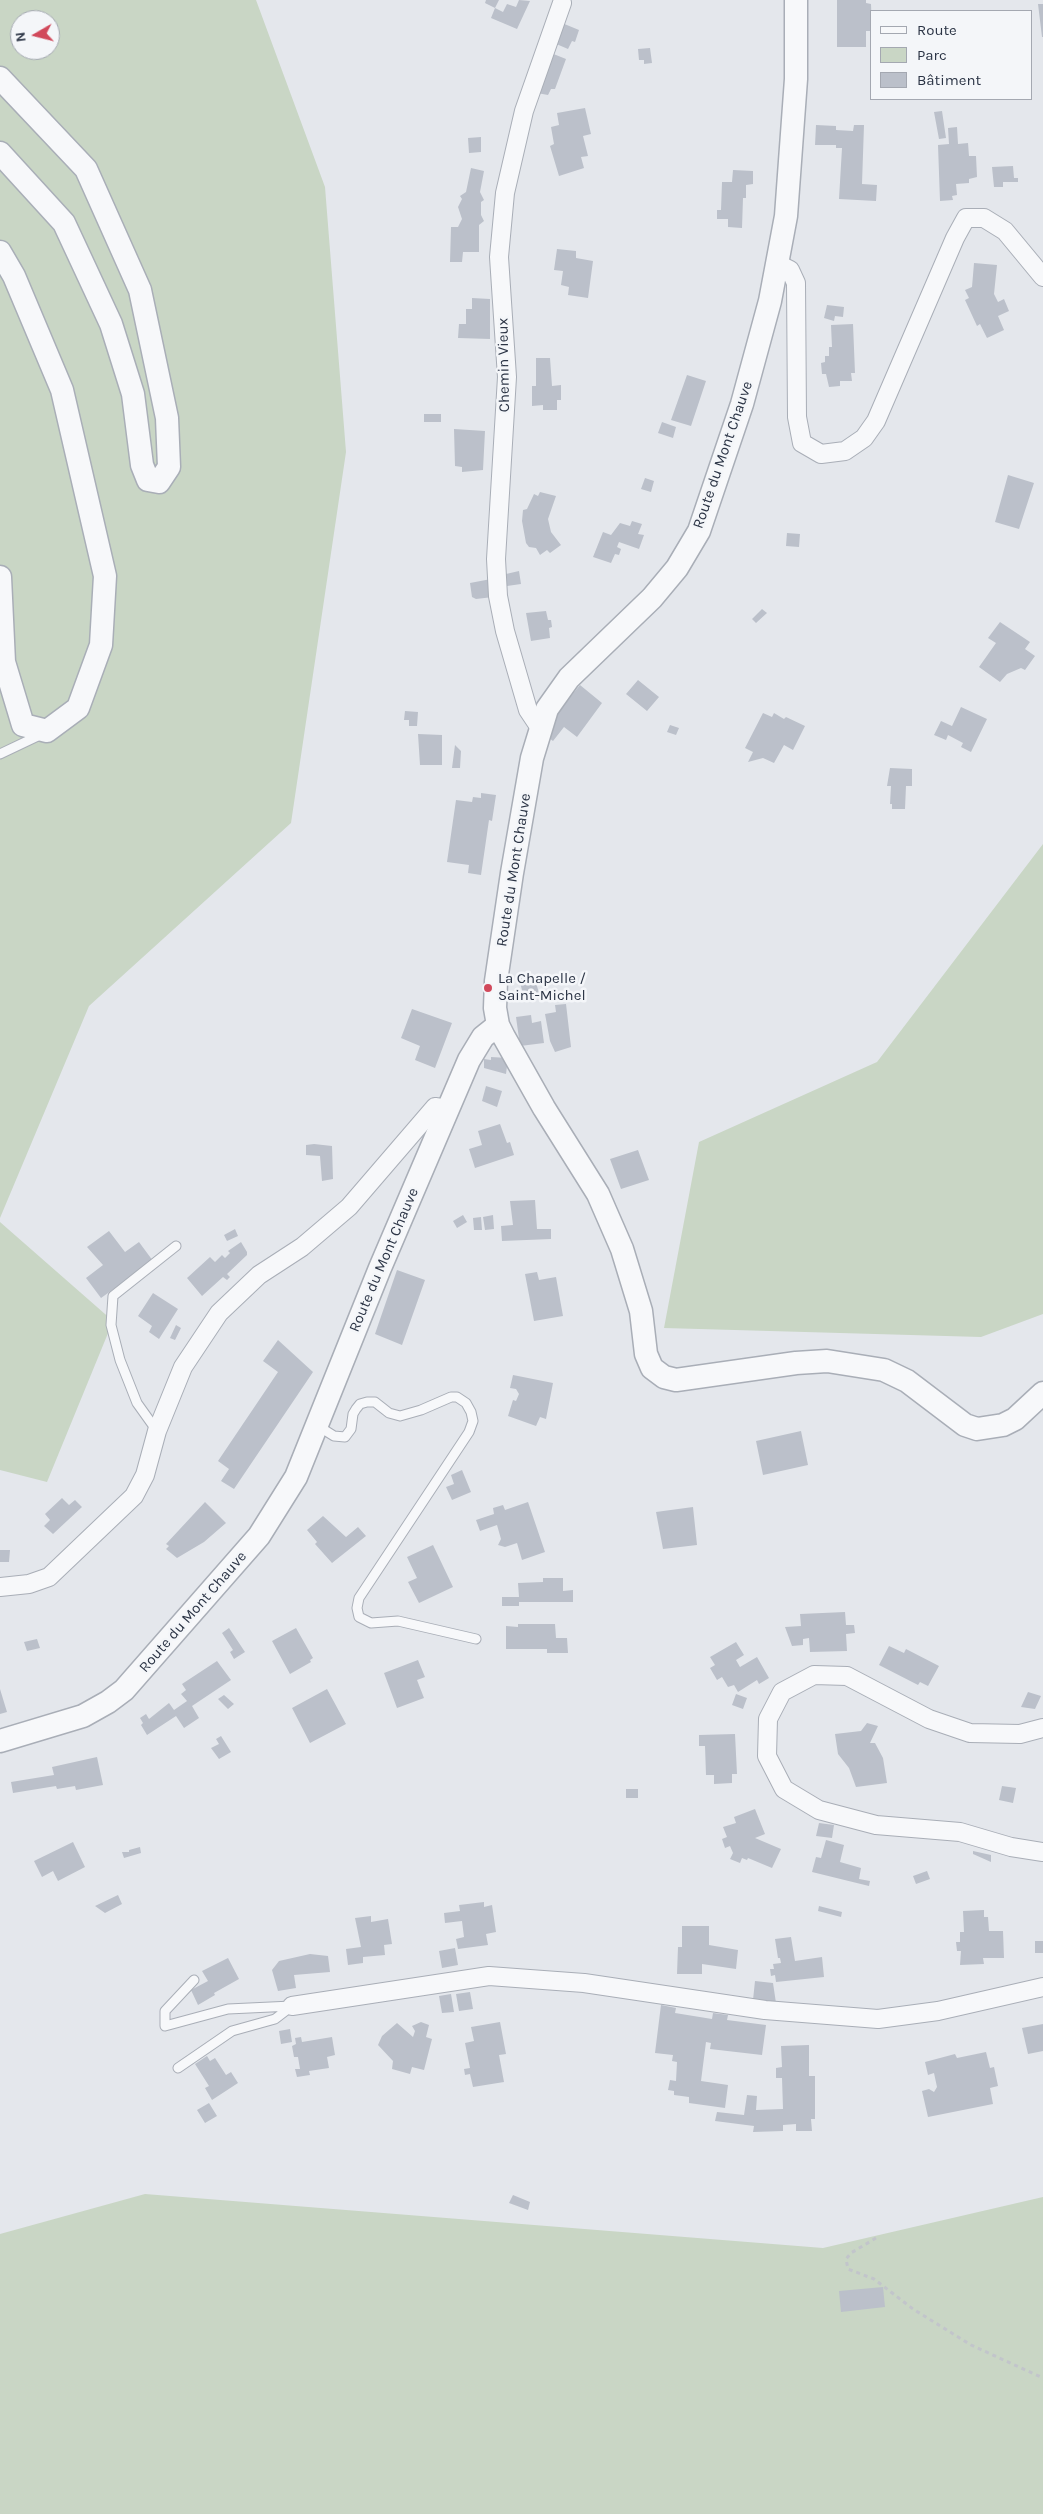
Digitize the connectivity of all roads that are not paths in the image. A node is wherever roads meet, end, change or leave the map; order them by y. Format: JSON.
{"nodes":[{"id":1,"x":796,"y":0,"type":"edge"},
{"id":2,"x":562,"y":3,"type":"dead end"},
{"id":3,"x":0,"y":78,"type":"edge"},
{"id":4,"x":0,"y":152,"type":"edge"},
{"id":5,"x":0,"y":252,"type":"edge"},
{"id":6,"x":778,"y":264,"type":"junction"},
{"id":7,"x":1043,"y":277,"type":"edge"},
{"id":8,"x":0,"y":577,"type":"edge"},
{"id":9,"x":540,"y":728,"type":"junction"},
{"id":10,"x":47,"y":731,"type":"junction"},
{"id":11,"x":0,"y":754,"type":"edge"},
{"id":12,"x":498,"y":1024,"type":"junction"},
{"id":13,"x":448,"y":1109,"type":"junction"},
{"id":14,"x":176,"y":1246,"type":"dead end"},
{"id":15,"x":1043,"y":1393,"type":"edge"},
{"id":16,"x":316,"y":1425,"type":"junction"},
{"id":17,"x":157,"y":1431,"type":"junction"},
{"id":18,"x":0,"y":1586,"type":"edge"},
{"id":19,"x":476,"y":1640,"type":"dead end"},
{"id":20,"x":1043,"y":1728,"type":"edge"},
{"id":21,"x":0,"y":1741,"type":"edge"},
{"id":22,"x":1043,"y":1852,"type":"edge"},
{"id":23,"x":194,"y":1980,"type":"dead end"},
{"id":24,"x":1043,"y":1987,"type":"edge"},
{"id":25,"x":292,"y":2006,"type":"junction"},
{"id":26,"x":178,"y":2068,"type":"dead end"}],
"edges":[{"from":1,"to":6,"type":"street","name":"Route du Mont Chauve"},
{"from":2,"to":9,"type":"street","name":"Chemin Vieux"},
{"from":3,"to":4,"type":"street"},
{"from":5,"to":10,"type":"street"},
{"from":6,"to":7,"type":"street"},
{"from":6,"to":9,"type":"street","name":"Route du Mont Chauve"},
{"from":8,"to":10,"type":"street"},
{"from":9,"to":12,"type":"street","name":"Route du Mont Chauve"},
{"from":10,"to":11,"type":"lane"},
{"from":12,"to":13,"type":"street","name":"Route du Mont Chauve"},
{"from":12,"to":15,"type":"street"},
{"from":13,"to":16,"type":"street","name":"Route du Mont Chauve"},
{"from":13,"to":17,"type":"street"},
{"from":14,"to":17,"type":"lane"},
{"from":16,"to":19,"type":"lane"},
{"from":16,"to":21,"type":"street","name":"Route du Mont Chauve"},
{"from":17,"to":18,"type":"street"},
{"from":20,"to":22,"type":"street"},
{"from":23,"to":25,"type":"lane"},
{"from":24,"to":25,"type":"street"},
{"from":25,"to":26,"type":"lane"}]}
